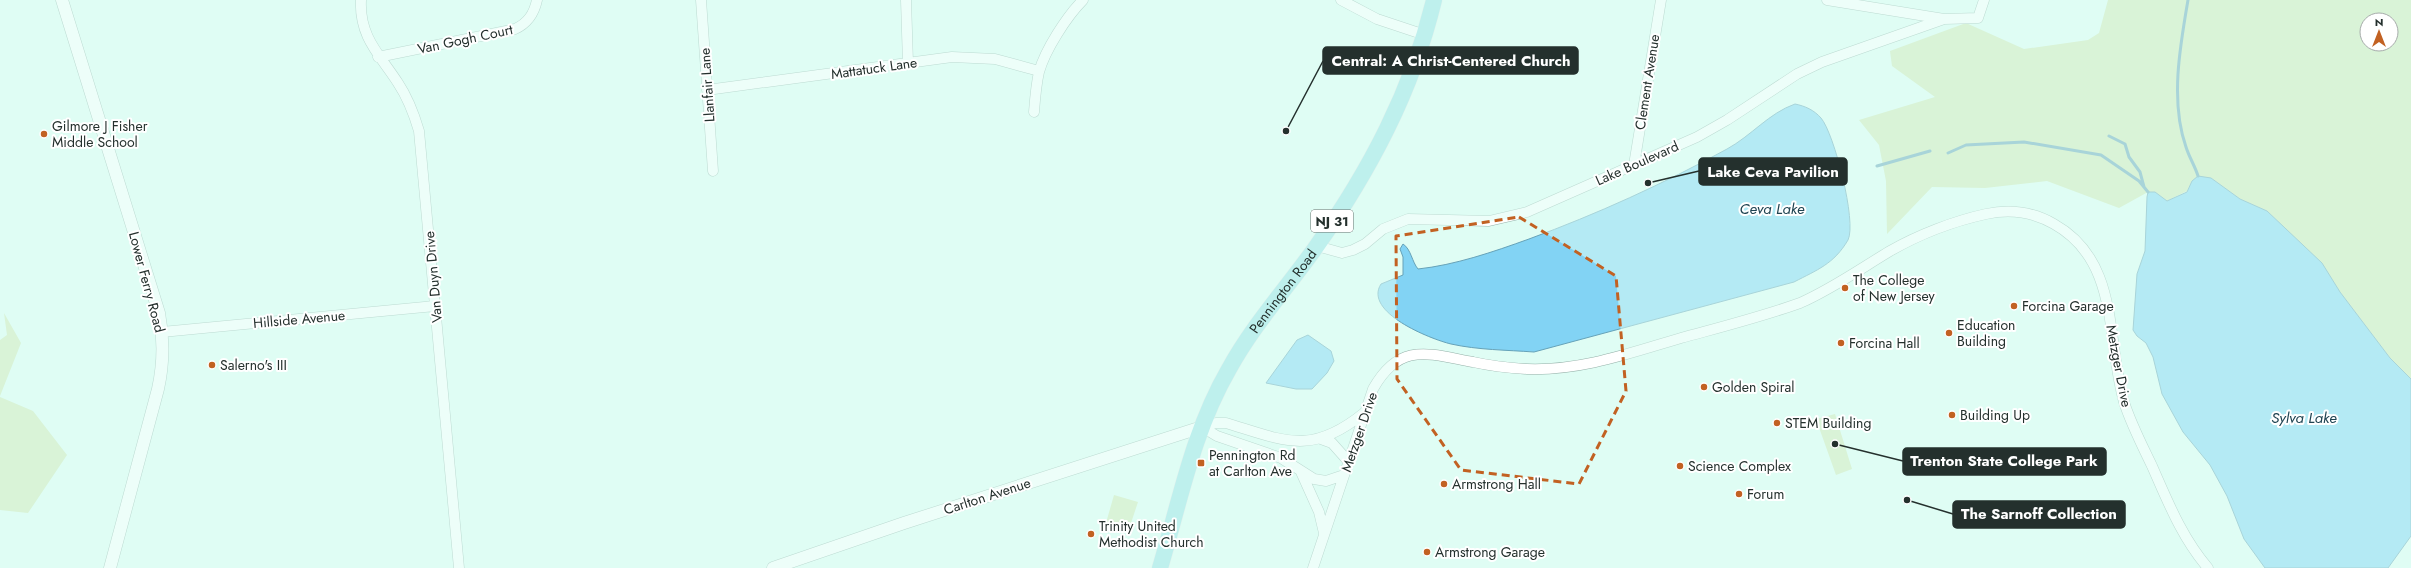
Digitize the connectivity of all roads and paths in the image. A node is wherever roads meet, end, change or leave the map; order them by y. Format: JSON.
{"nodes":[{"id":1,"x":62,"y":0,"type":"edge"},
{"id":2,"x":361,"y":0,"type":"edge"},
{"id":3,"x":537,"y":0,"type":"edge"},
{"id":4,"x":701,"y":0,"type":"edge"},
{"id":5,"x":906,"y":0,"type":"edge"},
{"id":6,"x":1083,"y":0,"type":"edge"},
{"id":7,"x":1341,"y":0,"type":"edge"},
{"id":8,"x":1434,"y":0,"type":"edge"},
{"id":9,"x":1661,"y":0,"type":"edge"},
{"id":10,"x":1827,"y":0,"type":"edge"},
{"id":11,"x":1984,"y":0,"type":"edge"},
{"id":12,"x":1944,"y":19,"type":"junction"},
{"id":13,"x":1425,"y":36,"type":"junction"},
{"id":14,"x":378,"y":57,"type":"junction"},
{"id":15,"x":908,"y":63,"type":"junction"},
{"id":16,"x":1039,"y":71,"type":"junction"},
{"id":17,"x":707,"y":90,"type":"junction"},
{"id":18,"x":1034,"y":112,"type":"dead end"},
{"id":19,"x":1634,"y":165,"type":"junction"},
{"id":20,"x":713,"y":171,"type":"dead end"},
{"id":21,"x":1317,"y":246,"type":"junction"},
{"id":22,"x":436,"y":306,"type":"junction"},
{"id":23,"x":162,"y":332,"type":"junction"},
{"id":24,"x":1364,"y":413,"type":"junction"},
{"id":25,"x":1202,"y":427,"type":"junction"},
{"id":26,"x":1321,"y":439,"type":"junction"},
{"id":27,"x":1348,"y":461,"type":"junction"},
{"id":28,"x":1301,"y":472,"type":"junction"},
{"id":29,"x":1344,"y":475,"type":"junction"},
{"id":30,"x":1324,"y":533,"type":"junction"},
{"id":31,"x":110,"y":568,"type":"edge"},
{"id":32,"x":459,"y":568,"type":"edge"},
{"id":33,"x":773,"y":568,"type":"edge"},
{"id":34,"x":1160,"y":568,"type":"edge"},
{"id":35,"x":1313,"y":568,"type":"edge"},
{"id":36,"x":2208,"y":568,"type":"edge"}],
"edges":[{"from":1,"to":23,"type":"street","name":"Lower Ferry Road"},
{"from":2,"to":14,"type":"street","name":"Van Duyn Drive"},
{"from":3,"to":14,"type":"street","name":"Van Gogh Court"},
{"from":4,"to":17,"type":"street","name":"Llanfair Lane"},
{"from":5,"to":15,"type":"street"},
{"from":6,"to":16,"type":"street"},
{"from":7,"to":13,"type":"street"},
{"from":8,"to":13,"type":"main road","name":"Pennington Road","number":"NJ 31"},
{"from":9,"to":19,"type":"street","name":"Clement Avenue"},
{"from":10,"to":12,"type":"street"},
{"from":11,"to":12,"type":"street"},
{"from":12,"to":19,"type":"street","name":"Lake Boulevard"},
{"from":13,"to":21,"type":"main road","name":"Pennington Road","number":"NJ 31"},
{"from":14,"to":22,"type":"street","name":"Van Duyn Drive"},
{"from":15,"to":16,"type":"street","name":"Mattatuck Lane"},
{"from":15,"to":17,"type":"street","name":"Mattatuck Lane"},
{"from":16,"to":18,"type":"street"},
{"from":17,"to":20,"type":"street","name":"Llanfair Lane"},
{"from":19,"to":21,"type":"street","name":"Lake Boulevard"},
{"from":21,"to":25,"type":"main road","name":"Pennington Road","number":"NJ 31"},
{"from":22,"to":23,"type":"street","name":"Hillside Avenue"},
{"from":22,"to":32,"type":"street","name":"Van Duyn Drive"},
{"from":23,"to":31,"type":"street","name":"Lower Ferry Road"},
{"from":24,"to":26,"type":"street"},
{"from":24,"to":27,"type":"street","name":"Metzger Drive"},
{"from":24,"to":36,"type":"street","name":"Metzger Drive"},
{"from":25,"to":26,"type":"street"},
{"from":25,"to":28,"type":"street"},
{"from":25,"to":33,"type":"street","name":"Carlton Avenue"},
{"from":25,"to":34,"type":"main road","name":"Pennington Road","number":"NJ 31"},
{"from":26,"to":27,"type":"street"},
{"from":27,"to":29,"type":"street","name":"Metzger Drive"},
{"from":28,"to":29,"type":"street"},
{"from":28,"to":30,"type":"street"},
{"from":29,"to":30,"type":"street","name":"Metzger Drive"},
{"from":30,"to":35,"type":"street","name":"Metzger Drive"}]}
